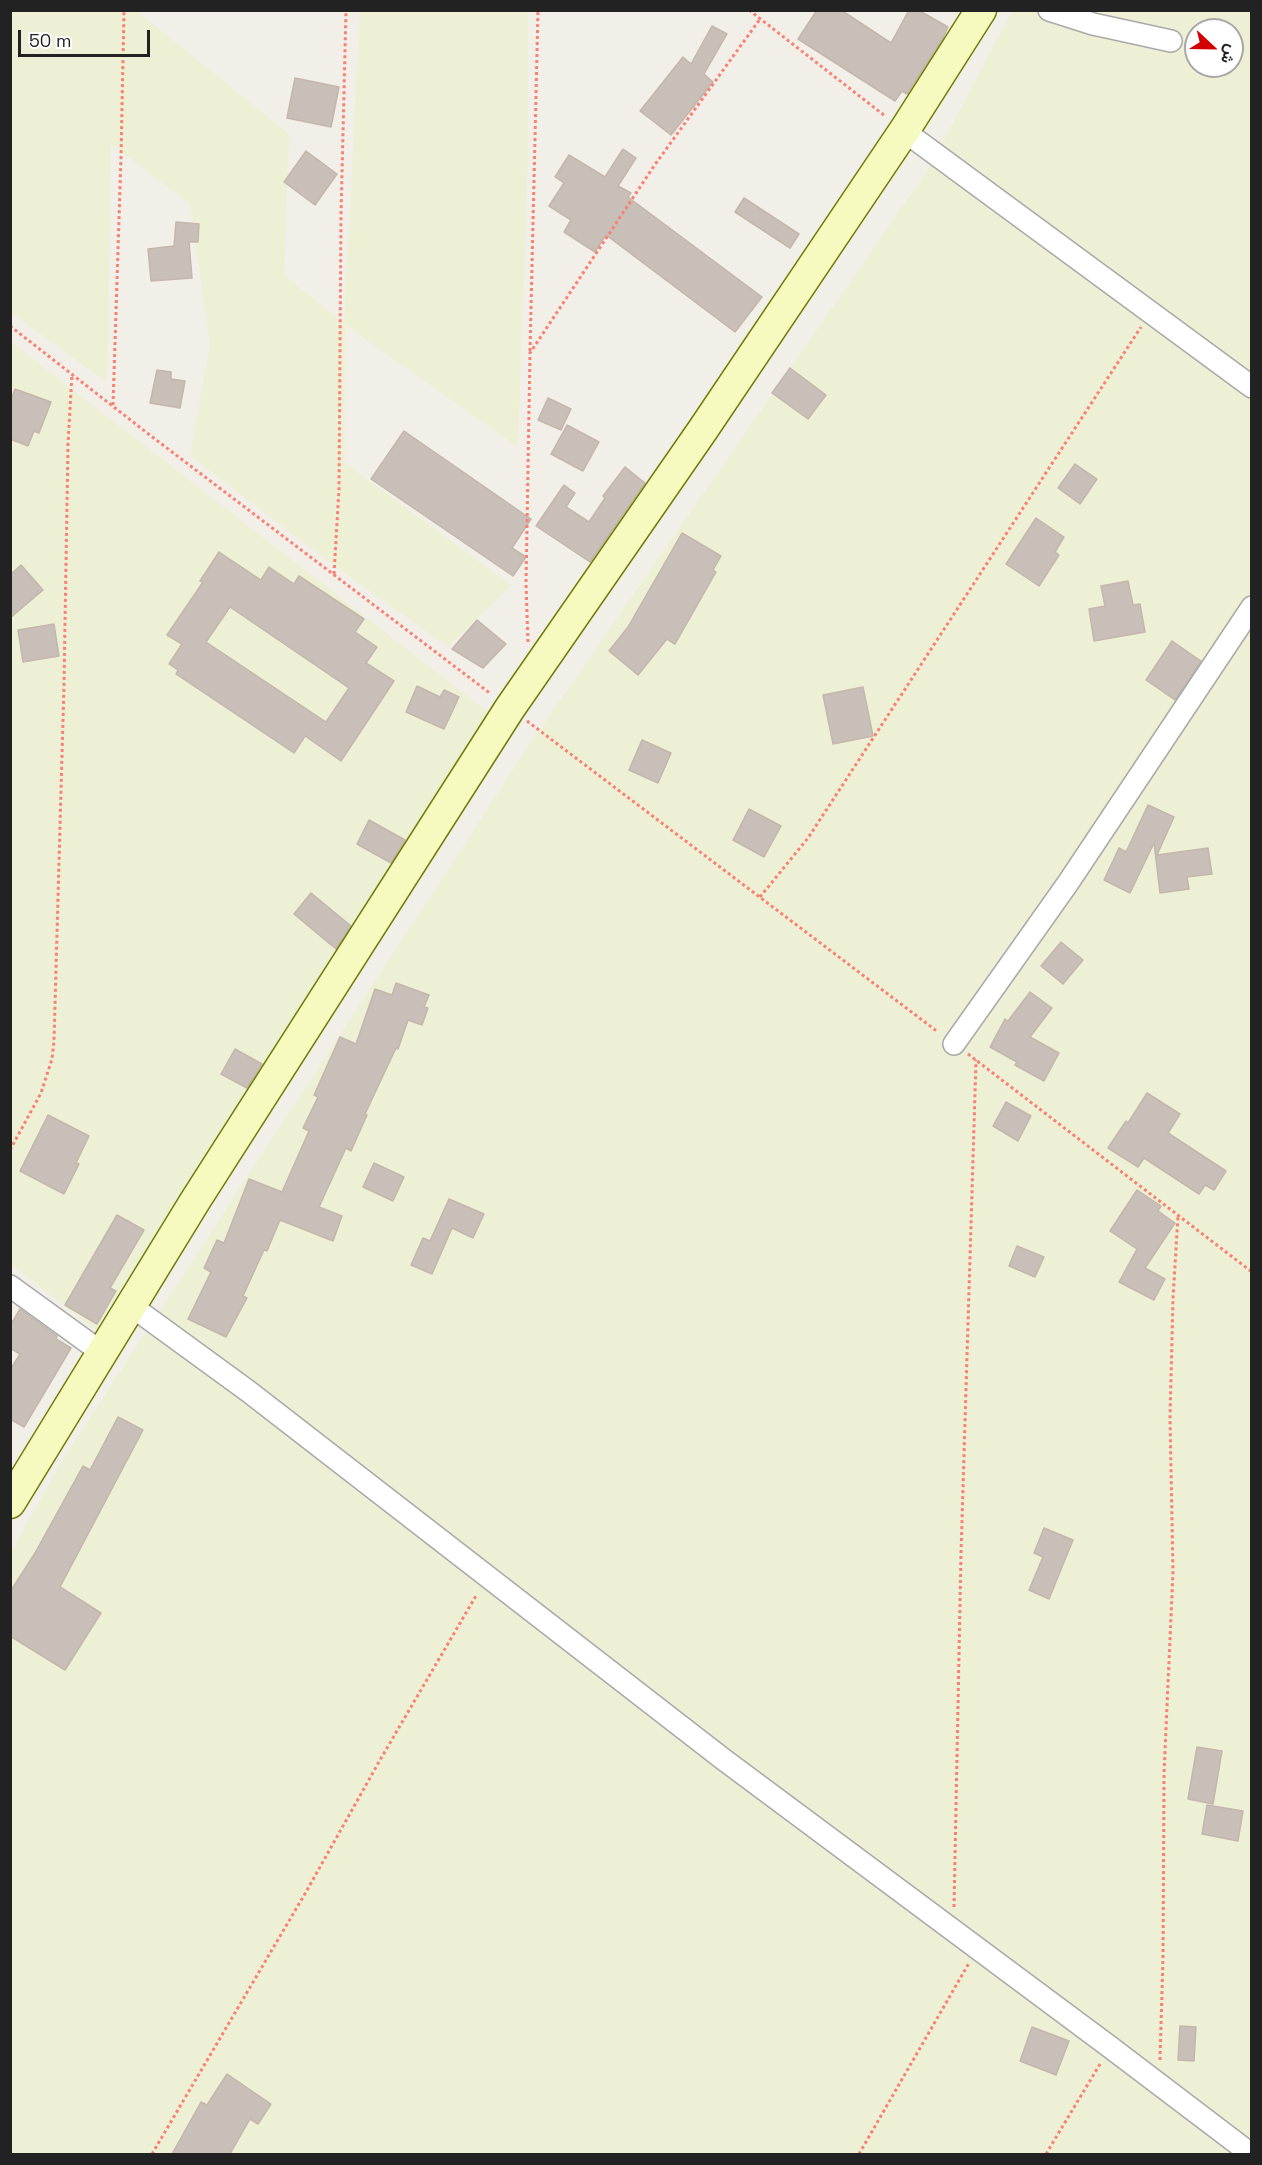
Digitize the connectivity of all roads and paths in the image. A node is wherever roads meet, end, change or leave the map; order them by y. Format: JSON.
{"nodes":[{"id":1,"x":124,"y":10,"type":"edge"},
{"id":2,"x":346,"y":10,"type":"edge"},
{"id":3,"x":538,"y":10,"type":"edge"},
{"id":4,"x":749,"y":10,"type":"edge"},
{"id":5,"x":981,"y":10,"type":"edge"},
{"id":6,"x":1049,"y":10,"type":"edge"},
{"id":7,"x":760,"y":19,"type":"junction"},
{"id":8,"x":1171,"y":41,"type":"dead end"},
{"id":9,"x":904,"y":131,"type":"junction"},
{"id":10,"x":1150,"y":313,"type":"junction"},
{"id":11,"x":10,"y":326,"type":"edge"},
{"id":12,"x":530,"y":352,"type":"junction"},
{"id":13,"x":72,"y":374,"type":"junction"},
{"id":14,"x":1251,"y":387,"type":"edge"},
{"id":15,"x":112,"y":405,"type":"junction"},
{"id":16,"x":334,"y":574,"type":"junction"},
{"id":17,"x":1251,"y":607,"type":"edge"},
{"id":18,"x":528,"y":681,"type":"junction"},
{"id":19,"x":510,"y":708,"type":"junction"},
{"id":20,"x":760,"y":897,"type":"junction"},
{"id":21,"x":954,"y":1044,"type":"junction"},
{"id":22,"x":976,"y":1060,"type":"junction"},
{"id":23,"x":10,"y":1150,"type":"edge"},
{"id":24,"x":1178,"y":1216,"type":"junction"},
{"id":25,"x":1251,"y":1272,"type":"edge"},
{"id":26,"x":10,"y":1286,"type":"edge"},
{"id":27,"x":130,"y":1305,"type":"junction"},
{"id":28,"x":101,"y":1353,"type":"junction"},
{"id":29,"x":10,"y":1503,"type":"edge"},
{"id":30,"x":487,"y":1577,"type":"junction"},
{"id":31,"x":948,"y":1927,"type":"junction"},
{"id":32,"x":977,"y":1948,"type":"junction"},
{"id":33,"x":1110,"y":2047,"type":"junction"},
{"id":34,"x":1159,"y":2085,"type":"junction"},
{"id":35,"x":152,"y":2154,"type":"edge"},
{"id":36,"x":859,"y":2154,"type":"edge"},
{"id":37,"x":1046,"y":2154,"type":"edge"},
{"id":38,"x":1251,"y":2154,"type":"edge"}],
"edges":[{"from":1,"to":15,"type":"path"},
{"from":2,"to":16,"type":"path"},
{"from":3,"to":12,"type":"path"},
{"from":4,"to":7,"type":"path"},
{"from":5,"to":9,"type":"main road"},
{"from":6,"to":8,"type":"street"},
{"from":7,"to":9,"type":"path"},
{"from":7,"to":12,"type":"path"},
{"from":9,"to":10,"type":"street"},
{"from":9,"to":18,"type":"main road"},
{"from":10,"to":14,"type":"street"},
{"from":10,"to":20,"type":"path"},
{"from":11,"to":13,"type":"path"},
{"from":12,"to":18,"type":"path"},
{"from":13,"to":15,"type":"path"},
{"from":13,"to":23,"type":"path"},
{"from":15,"to":16,"type":"path"},
{"from":16,"to":19,"type":"path"},
{"from":17,"to":21,"type":"street"},
{"from":18,"to":19,"type":"main road"},
{"from":19,"to":20,"type":"path"},
{"from":19,"to":27,"type":"main road"},
{"from":20,"to":21,"type":"path"},
{"from":21,"to":22,"type":"path"},
{"from":22,"to":24,"type":"path"},
{"from":22,"to":31,"type":"path"},
{"from":24,"to":25,"type":"path"},
{"from":24,"to":34,"type":"path"},
{"from":26,"to":28,"type":"street"},
{"from":27,"to":28,"type":"main road"},
{"from":27,"to":30,"type":"street"},
{"from":28,"to":29,"type":"main road"},
{"from":30,"to":31,"type":"street"},
{"from":30,"to":35,"type":"path"},
{"from":31,"to":32,"type":"street"},
{"from":32,"to":33,"type":"street"},
{"from":32,"to":36,"type":"path"},
{"from":33,"to":34,"type":"street"},
{"from":33,"to":37,"type":"path"},
{"from":34,"to":38,"type":"street"}]}
